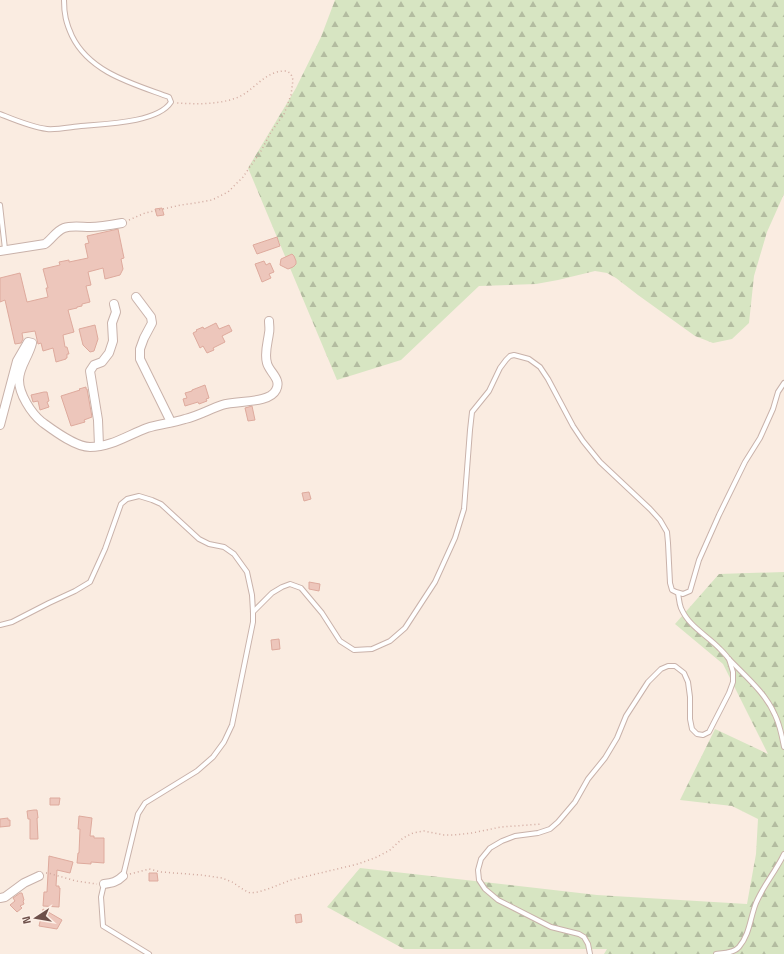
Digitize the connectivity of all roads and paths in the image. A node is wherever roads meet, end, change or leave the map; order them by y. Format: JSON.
{"nodes":[{"id":1,"x":64,"y":0,"type":"edge"},
{"id":2,"x":171,"y":102,"type":"junction"},
{"id":3,"x":0,"y":114,"type":"edge"},
{"id":4,"x":0,"y":205,"type":"edge"},
{"id":5,"x":122,"y":224,"type":"joint"},
{"id":6,"x":3,"y":250,"type":"edge"},
{"id":7,"x":136,"y":297,"type":"dead end"},
{"id":8,"x":114,"y":304,"type":"dead end"},
{"id":9,"x":269,"y":321,"type":"dead end"},
{"id":10,"x":784,"y":383,"type":"edge"},
{"id":11,"x":171,"y":422,"type":"junction"},
{"id":12,"x":0,"y":425,"type":"edge"},
{"id":13,"x":99,"y":446,"type":"junction"},
{"id":14,"x":678,"y":593,"type":"junction"},
{"id":15,"x":253,"y":612,"type":"junction"},
{"id":16,"x":0,"y":625,"type":"edge"},
{"id":17,"x":729,"y":659,"type":"junction"},
{"id":18,"x":784,"y":747,"type":"edge"},
{"id":19,"x":544,"y":824,"type":"dead end"},
{"id":20,"x":784,"y":854,"type":"edge"},
{"id":21,"x":38,"y":876,"type":"joint"},
{"id":22,"x":123,"y":876,"type":"junction"},
{"id":23,"x":104,"y":884,"type":"junction"},
{"id":24,"x":0,"y":898,"type":"edge"},
{"id":25,"x":149,"y":954,"type":"edge"},
{"id":26,"x":590,"y":954,"type":"edge"},
{"id":27,"x":716,"y":954,"type":"edge"}],
"edges":[{"from":1,"to":2,"type":"lane"},
{"from":2,"to":3,"type":"lane"},
{"from":2,"to":5,"type":"path"},
{"from":4,"to":6,"type":"lane"},
{"from":5,"to":6,"type":"street"},
{"from":7,"to":11,"type":"street"},
{"from":8,"to":13,"type":"street"},
{"from":9,"to":11,"type":"street"},
{"from":10,"to":14,"type":"lane"},
{"from":11,"to":13,"type":"street"},
{"from":12,"to":13,"type":"street"},
{"from":14,"to":15,"type":"lane"},
{"from":14,"to":17,"type":"lane"},
{"from":15,"to":16,"type":"lane"},
{"from":15,"to":22,"type":"lane"},
{"from":17,"to":18,"type":"lane"},
{"from":17,"to":26,"type":"lane"},
{"from":19,"to":22,"type":"path"},
{"from":20,"to":27,"type":"lane"},
{"from":21,"to":23,"type":"path"},
{"from":21,"to":24,"type":"street"},
{"from":22,"to":23,"type":"street"},
{"from":23,"to":25,"type":"lane"}]}
